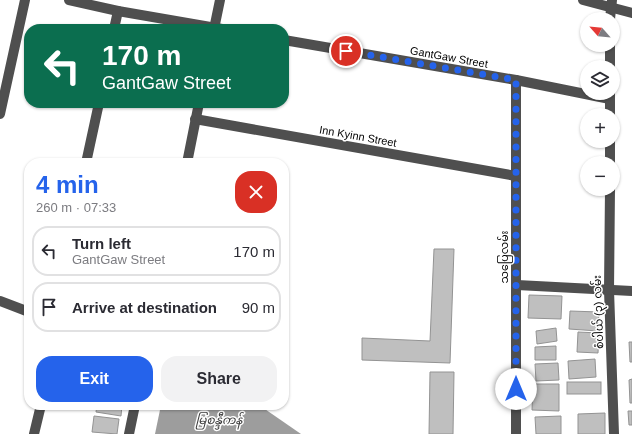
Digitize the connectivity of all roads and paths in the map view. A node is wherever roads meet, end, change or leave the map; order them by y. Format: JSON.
{"nodes":[{"id":1,"x":25,"y":0,"type":"edge"},
{"id":2,"x":69,"y":0,"type":"edge"},
{"id":3,"x":220,"y":0,"type":"edge"},
{"id":4,"x":583,"y":0,"type":"edge"},
{"id":5,"x":611,"y":4,"type":"edge"},
{"id":6,"x":118,"y":11,"type":"junction"},
{"id":7,"x":632,"y":13,"type":"edge"},
{"id":8,"x":115,"y":24,"type":"edge"},
{"id":9,"x":190,"y":24,"type":"edge"},
{"id":10,"x":218,"y":24,"type":"edge"},
{"id":11,"x":289,"y":41,"type":"edge"},
{"id":12,"x":516,"y":80,"type":"junction"},
{"id":13,"x":580,"y":91,"type":"edge"},
{"id":14,"x":98,"y":108,"type":"edge"},
{"id":15,"x":198,"y":108,"type":"edge"},
{"id":16,"x":0,"y":114,"type":"edge"},
{"id":17,"x":195,"y":119,"type":"junction"},
{"id":18,"x":87,"y":158,"type":"edge"},
{"id":19,"x":188,"y":158,"type":"edge"},
{"id":20,"x":516,"y":176,"type":"junction"},
{"id":21,"x":610,"y":196,"type":"edge"},
{"id":22,"x":516,"y":285,"type":"junction"},
{"id":23,"x":609,"y":290,"type":"junction"},
{"id":24,"x":632,"y":291,"type":"edge"},
{"id":25,"x":0,"y":301,"type":"edge"},
{"id":26,"x":24,"y":310,"type":"edge"},
{"id":27,"x":40,"y":410,"type":"edge"},
{"id":28,"x":134,"y":410,"type":"edge"},
{"id":29,"x":34,"y":434,"type":"edge"},
{"id":30,"x":129,"y":434,"type":"edge"},
{"id":31,"x":516,"y":434,"type":"edge"},
{"id":32,"x":614,"y":434,"type":"edge"}],
"edges":[{"from":1,"to":16,"type":"street"},
{"from":2,"to":6,"type":"street"},
{"from":3,"to":10,"type":"street"},
{"from":4,"to":5,"type":"street"},
{"from":5,"to":7,"type":"street"},
{"from":6,"to":8,"type":"street"},
{"from":6,"to":9,"type":"street"},
{"from":11,"to":12,"type":"street","name":"GantGaw Street"},
{"from":12,"to":13,"type":"street","name":"GantGaw Street"},
{"from":12,"to":20,"type":"street","name":"သပြေလမ်း"},
{"from":14,"to":18,"type":"street"},
{"from":15,"to":17,"type":"street"},
{"from":17,"to":19,"type":"street"},
{"from":17,"to":20,"type":"street","name":"Inn Kyinn Street"},
{"from":20,"to":22,"type":"street","name":"သပြေလမ်း"},
{"from":21,"to":23,"type":"street","name":"စံပါယ် (၃) လမ်း"},
{"from":22,"to":23,"type":"street"},
{"from":22,"to":31,"type":"street","name":"သပြေလမ်း"},
{"from":23,"to":24,"type":"street"},
{"from":23,"to":32,"type":"street","name":"စံပါယ် (၃) လမ်း"},
{"from":25,"to":26,"type":"street"},
{"from":27,"to":29,"type":"street"},
{"from":28,"to":30,"type":"street"}]}
